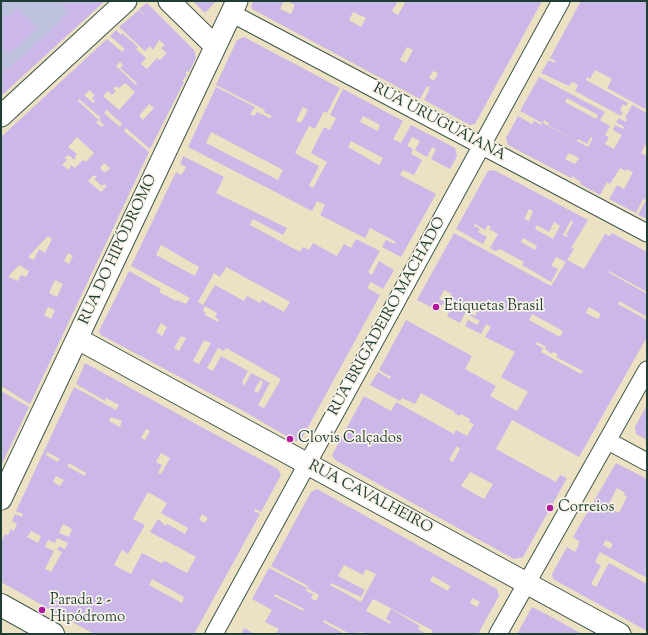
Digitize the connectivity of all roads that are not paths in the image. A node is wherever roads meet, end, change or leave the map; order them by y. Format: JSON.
{"nodes":[{"id":1,"x":126,"y":1,"type":"edge"},
{"id":2,"x":169,"y":1,"type":"edge"},
{"id":3,"x":561,"y":1,"type":"edge"},
{"id":4,"x":234,"y":7,"type":"edge"},
{"id":5,"x":215,"y":46,"type":"junction"},
{"id":6,"x":1,"y":116,"type":"edge"},
{"id":7,"x":481,"y":146,"type":"junction"},
{"id":8,"x":647,"y":233,"type":"edge"},
{"id":9,"x":78,"y":339,"type":"junction"},
{"id":10,"x":647,"y":370,"type":"edge"},
{"id":11,"x":608,"y":441,"type":"junction"},
{"id":12,"x":647,"y":462,"type":"edge"},
{"id":13,"x":307,"y":465,"type":"junction"},
{"id":14,"x":1,"y":499,"type":"edge"},
{"id":15,"x":526,"y":583,"type":"junction"},
{"id":16,"x":1,"y":605,"type":"edge"},
{"id":17,"x":53,"y":634,"type":"edge"},
{"id":18,"x":214,"y":634,"type":"edge"},
{"id":19,"x":498,"y":634,"type":"edge"},
{"id":20,"x":620,"y":634,"type":"edge"}],
"edges":[{"from":1,"to":6,"type":"street"},
{"from":2,"to":5,"type":"street"},
{"from":3,"to":7,"type":"street","name":"RUA BRIGADEIRO MACHADO"},
{"from":4,"to":5,"type":"street","name":"RUA DO HIPÓDROMO"},
{"from":4,"to":7,"type":"street","name":"RUA URUGUAIANA"},
{"from":5,"to":9,"type":"street","name":"RUA DO HIPÓDROMO"},
{"from":7,"to":8,"type":"street","name":"RUA URUGUAIANA"},
{"from":7,"to":13,"type":"street","name":"RUA BRIGADEIRO MACHADO"},
{"from":9,"to":13,"type":"street","name":"RUA CAVALHEIRO"},
{"from":9,"to":14,"type":"street","name":"RUA DO HIPÓDROMO"},
{"from":10,"to":11,"type":"street"},
{"from":11,"to":12,"type":"street"},
{"from":11,"to":15,"type":"street"},
{"from":13,"to":15,"type":"street","name":"RUA CAVALHEIRO"},
{"from":13,"to":18,"type":"street","name":"RUA BRIGADEIRO MACHADO"},
{"from":15,"to":19,"type":"street"},
{"from":15,"to":20,"type":"street","name":"RUA CAVALHEIRO"},
{"from":16,"to":17,"type":"main road"}]}
